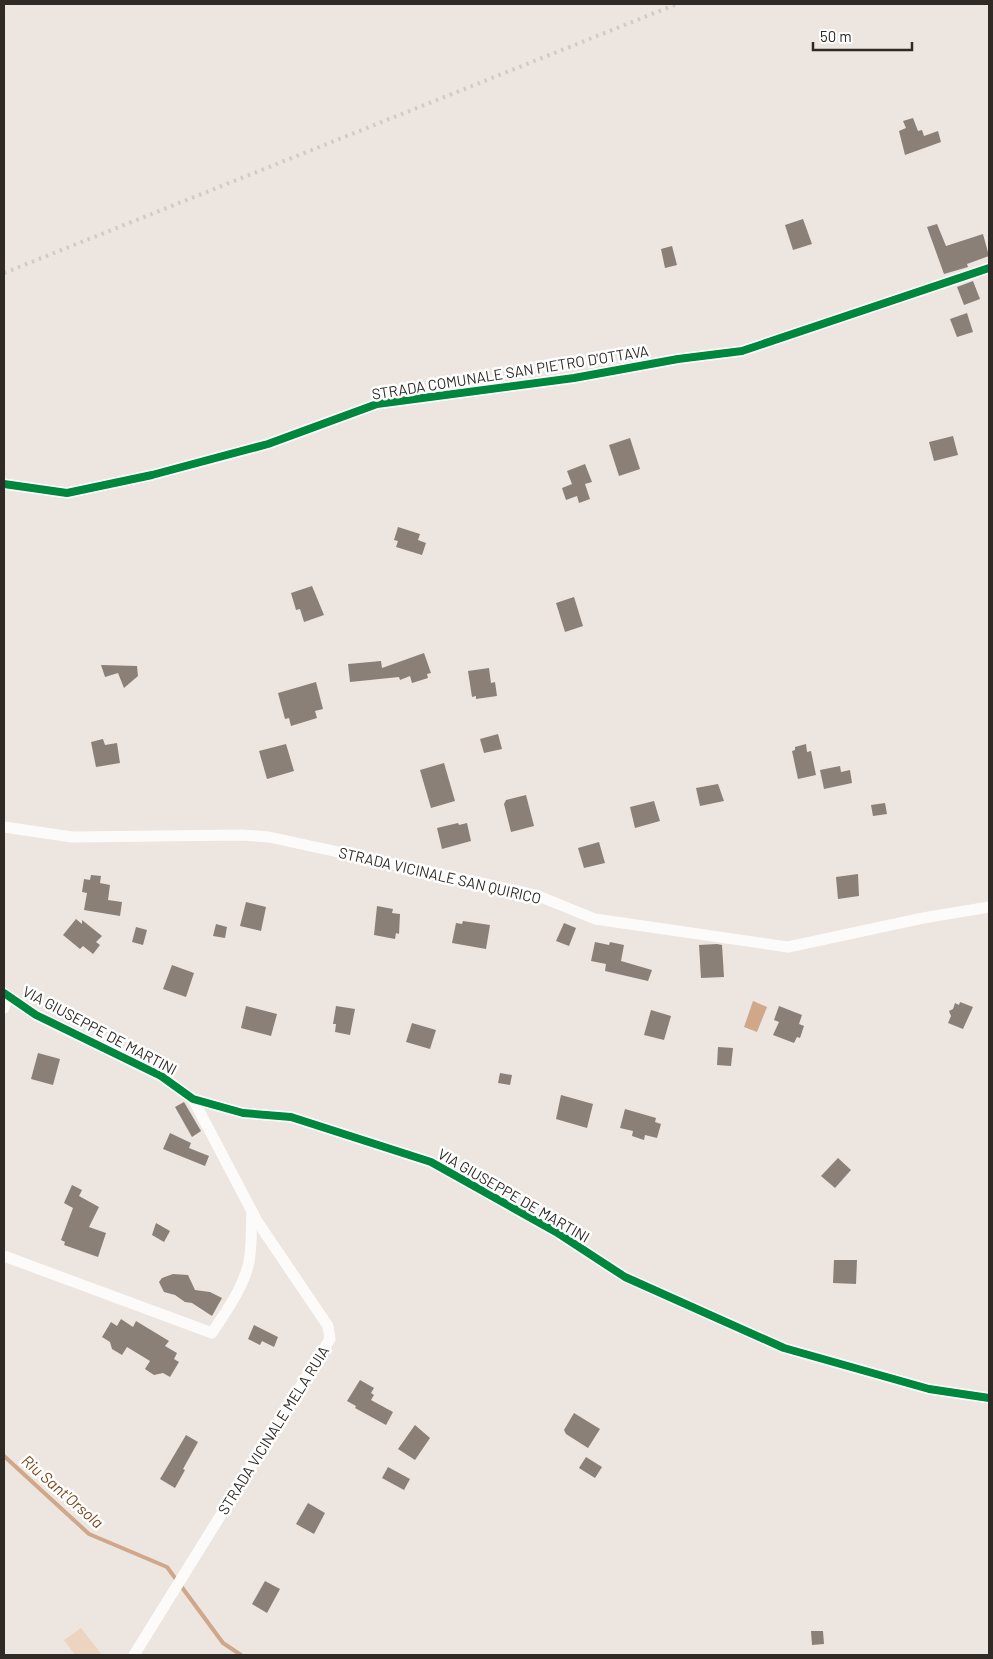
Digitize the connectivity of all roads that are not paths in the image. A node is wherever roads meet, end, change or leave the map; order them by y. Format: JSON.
{"nodes":[{"id":1,"x":989,"y":268,"type":"edge"},
{"id":2,"x":4,"y":484,"type":"edge"},
{"id":3,"x":4,"y":827,"type":"edge"},
{"id":4,"x":989,"y":907,"type":"edge"},
{"id":5,"x":6,"y":994,"type":"edge"},
{"id":6,"x":4,"y":1008,"type":"edge"},
{"id":7,"x":193,"y":1099,"type":"junction"},
{"id":8,"x":252,"y":1212,"type":"junction"},
{"id":9,"x":4,"y":1256,"type":"edge"},
{"id":10,"x":989,"y":1398,"type":"edge"},
{"id":11,"x":134,"y":1655,"type":"edge"}],
"edges":[{"from":1,"to":2,"type":"street","name":"STRADA COMUNALE SAN PIETRO D'OTTAVA"},
{"from":3,"to":4,"type":"street","name":"STRADA VICINALE SAN QUIRICO"},
{"from":5,"to":6,"type":"street","name":"VIA GIUSEPPE DE MARTINI"},
{"from":5,"to":7,"type":"street","name":"VIA GIUSEPPE DE MARTINI"},
{"from":7,"to":8,"type":"street","name":"STRADA VICINALE MELA RUIA"},
{"from":7,"to":10,"type":"street","name":"VIA GIUSEPPE DE MARTINI"},
{"from":8,"to":9,"type":"street"},
{"from":8,"to":11,"type":"street","name":"STRADA VICINALE MELA RUIA"}]}
